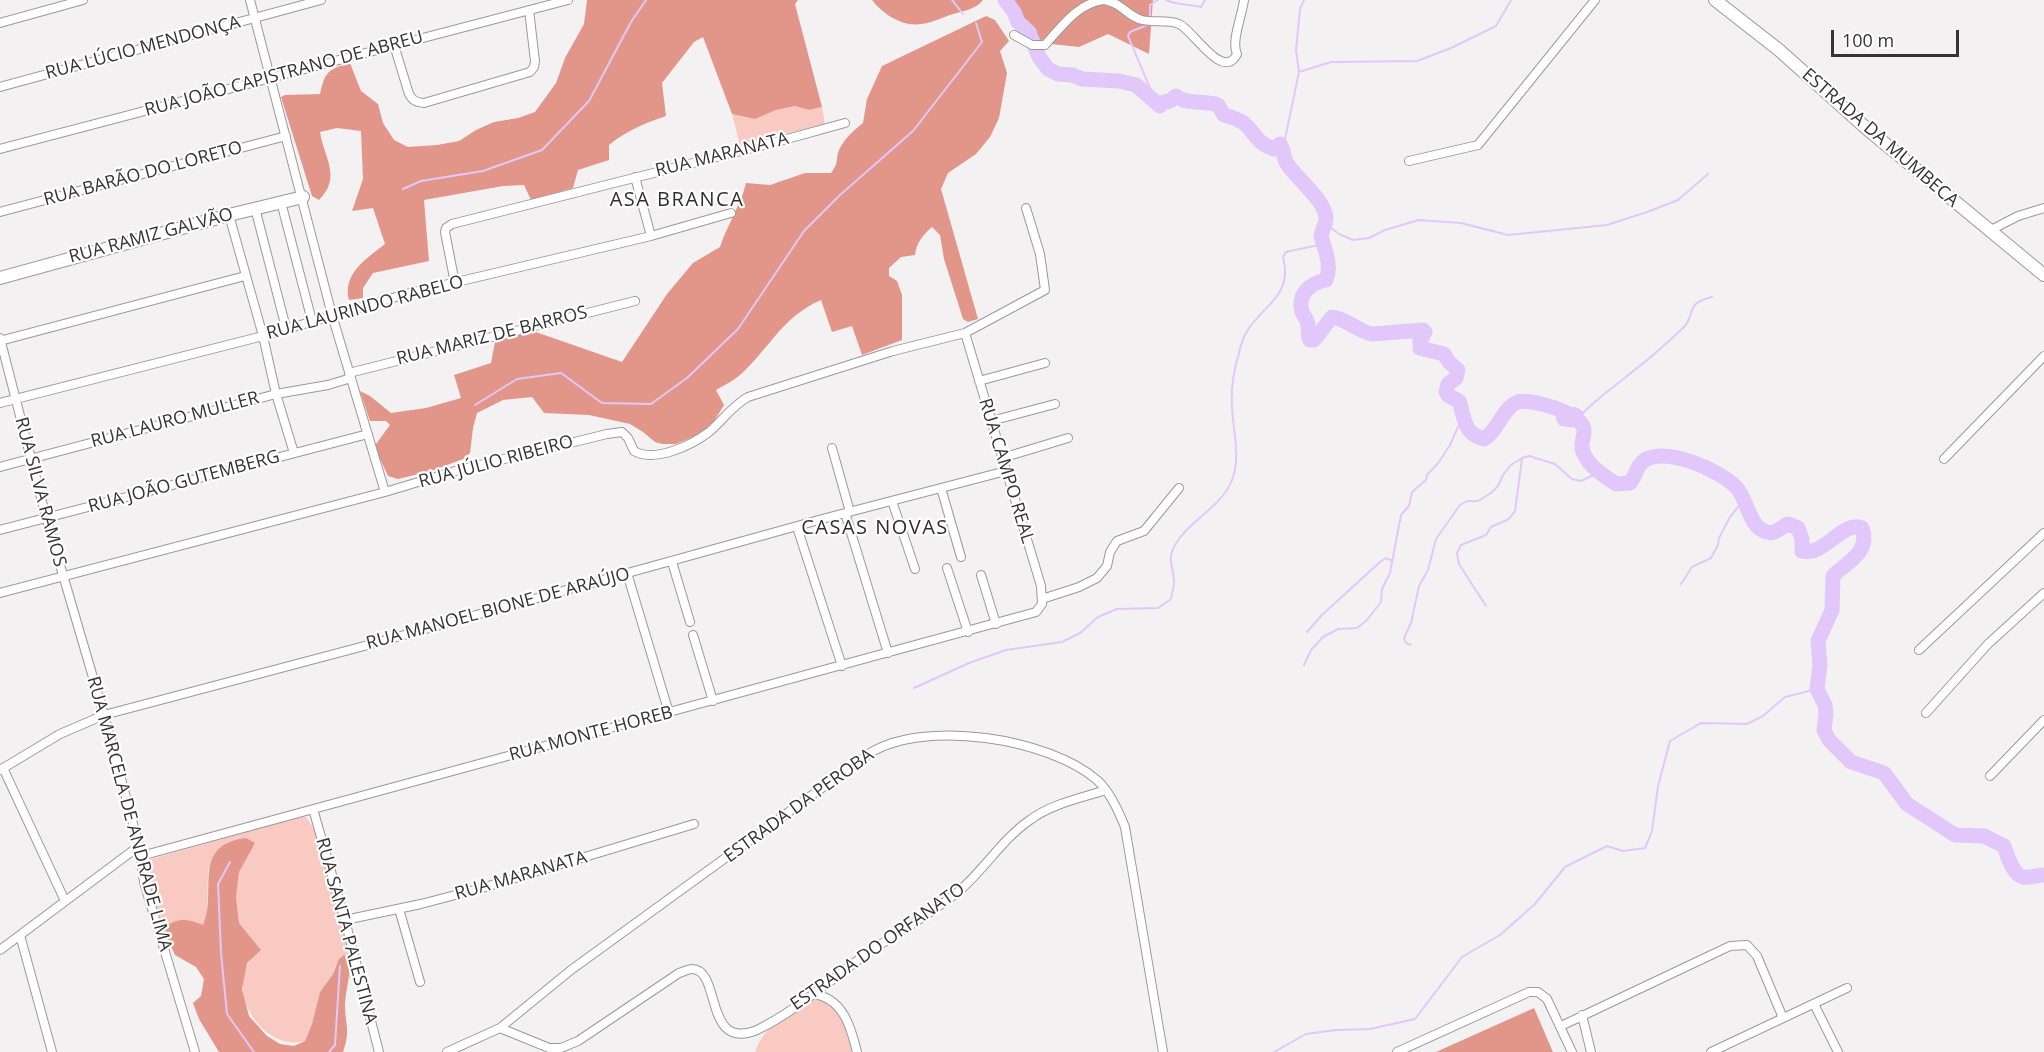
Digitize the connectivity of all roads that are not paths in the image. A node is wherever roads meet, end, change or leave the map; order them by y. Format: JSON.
{"nodes":[{"id":1,"x":83,"y":0,"type":"edge"},
{"id":2,"x":250,"y":0,"type":"edge"},
{"id":3,"x":321,"y":0,"type":"edge"},
{"id":4,"x":568,"y":0,"type":"edge"},
{"id":5,"x":1104,"y":0,"type":"edge"},
{"id":6,"x":1244,"y":0,"type":"edge"},
{"id":7,"x":1595,"y":0,"type":"edge"},
{"id":8,"x":1715,"y":0,"type":"edge"},
{"id":9,"x":529,"y":10,"type":"junction"},
{"id":10,"x":255,"y":18,"type":"junction"},
{"id":11,"x":0,"y":22,"type":"edge"},
{"id":12,"x":1014,"y":35,"type":"dead end"},
{"id":13,"x":394,"y":45,"type":"junction"},
{"id":14,"x":270,"y":78,"type":"junction"},
{"id":15,"x":0,"y":87,"type":"edge"},
{"id":16,"x":845,"y":123,"type":"dead end"},
{"id":17,"x":286,"y":136,"type":"junction"},
{"id":18,"x":0,"y":149,"type":"edge"},
{"id":19,"x":1409,"y":162,"type":"dead end"},
{"id":20,"x":635,"y":177,"type":"junction"},
{"id":21,"x":303,"y":197,"type":"junction"},
{"id":22,"x":281,"y":202,"type":"junction"},
{"id":23,"x":255,"y":208,"type":"junction"},
{"id":24,"x":1026,"y":208,"type":"dead end"},
{"id":25,"x":2044,"y":208,"type":"edge"},
{"id":26,"x":0,"y":212,"type":"edge"},
{"id":27,"x":731,"y":213,"type":"dead end"},
{"id":28,"x":229,"y":215,"type":"junction"},
{"id":29,"x":1989,"y":231,"type":"junction"},
{"id":30,"x":651,"y":236,"type":"junction"},
{"id":31,"x":2044,"y":275,"type":"edge"},
{"id":32,"x":245,"y":276,"type":"junction"},
{"id":33,"x":0,"y":278,"type":"edge"},
{"id":34,"x":455,"y":283,"type":"junction"},
{"id":35,"x":635,"y":301,"type":"dead end"},
{"id":36,"x":332,"y":315,"type":"junction"},
{"id":37,"x":312,"y":321,"type":"junction"},
{"id":38,"x":286,"y":328,"type":"junction"},
{"id":39,"x":965,"y":333,"type":"junction"},
{"id":40,"x":262,"y":336,"type":"junction"},
{"id":41,"x":0,"y":340,"type":"edge"},
{"id":42,"x":2044,"y":356,"type":"edge"},
{"id":43,"x":1045,"y":363,"type":"dead end"},
{"id":44,"x":350,"y":375,"type":"junction"},
{"id":45,"x":979,"y":381,"type":"junction"},
{"id":46,"x":276,"y":394,"type":"junction"},
{"id":47,"x":16,"y":399,"type":"junction"},
{"id":48,"x":0,"y":403,"type":"edge"},
{"id":49,"x":1055,"y":404,"type":"dead end"},
{"id":50,"x":991,"y":421,"type":"junction"},
{"id":51,"x":368,"y":434,"type":"junction"},
{"id":52,"x":1068,"y":438,"type":"dead end"},
{"id":53,"x":832,"y":448,"type":"dead end"},
{"id":54,"x":294,"y":453,"type":"junction"},
{"id":55,"x":31,"y":458,"type":"junction"},
{"id":56,"x":1002,"y":458,"type":"junction"},
{"id":57,"x":1944,"y":459,"type":"dead end"},
{"id":58,"x":0,"y":467,"type":"edge"},
{"id":59,"x":1006,"y":471,"type":"junction"},
{"id":60,"x":941,"y":488,"type":"junction"},
{"id":61,"x":1179,"y":488,"type":"dead end"},
{"id":62,"x":385,"y":492,"type":"junction"},
{"id":63,"x":892,"y":501,"type":"junction"},
{"id":64,"x":848,"y":513,"type":"junction"},
{"id":65,"x":46,"y":517,"type":"junction"},
{"id":66,"x":797,"y":527,"type":"junction"},
{"id":67,"x":0,"y":530,"type":"edge"},
{"id":68,"x":2044,"y":533,"type":"edge"},
{"id":69,"x":961,"y":557,"type":"dead end"},
{"id":70,"x":672,"y":562,"type":"junction"},
{"id":71,"x":947,"y":568,"type":"dead end"},
{"id":72,"x":915,"y":569,"type":"dead end"},
{"id":73,"x":627,"y":573,"type":"junction"},
{"id":74,"x":981,"y":575,"type":"dead end"},
{"id":75,"x":63,"y":576,"type":"junction"},
{"id":76,"x":0,"y":593,"type":"edge"},
{"id":77,"x":2044,"y":593,"type":"edge"},
{"id":78,"x":1042,"y":599,"type":"junction"},
{"id":79,"x":1040,"y":609,"type":"joint"},
{"id":80,"x":690,"y":622,"type":"dead end"},
{"id":81,"x":996,"y":624,"type":"junction"},
{"id":82,"x":968,"y":632,"type":"junction"},
{"id":83,"x":693,"y":635,"type":"dead end"},
{"id":84,"x":1919,"y":650,"type":"dead end"},
{"id":85,"x":888,"y":653,"type":"junction"},
{"id":86,"x":842,"y":666,"type":"junction"},
{"id":87,"x":713,"y":701,"type":"junction"},
{"id":88,"x":669,"y":713,"type":"junction"},
{"id":89,"x":1926,"y":713,"type":"dead end"},
{"id":90,"x":104,"y":715,"type":"junction"},
{"id":91,"x":2044,"y":720,"type":"edge"},
{"id":92,"x":2,"y":769,"type":"edge"},
{"id":93,"x":1990,"y":776,"type":"dead end"},
{"id":94,"x":1106,"y":790,"type":"junction"},
{"id":95,"x":313,"y":809,"type":"junction"},
{"id":96,"x":694,"y":824,"type":"dead end"},
{"id":97,"x":140,"y":846,"type":"junction"},
{"id":98,"x":141,"y":856,"type":"junction"},
{"id":99,"x":65,"y":901,"type":"junction"},
{"id":100,"x":399,"y":909,"type":"junction"},
{"id":101,"x":345,"y":920,"type":"junction"},
{"id":102,"x":20,"y":935,"type":"junction"},
{"id":103,"x":0,"y":950,"type":"edge"},
{"id":104,"x":420,"y":982,"type":"dead end"},
{"id":105,"x":1847,"y":988,"type":"dead end"},
{"id":106,"x":813,"y":994,"type":"junction"},
{"id":107,"x":1814,"y":1004,"type":"junction"},
{"id":108,"x":1582,"y":1015,"type":"junction"},
{"id":109,"x":1783,"y":1018,"type":"junction"},
{"id":110,"x":1561,"y":1026,"type":"junction"},
{"id":111,"x":500,"y":1028,"type":"junction"},
{"id":112,"x":52,"y":1052,"type":"edge"},
{"id":113,"x":195,"y":1052,"type":"edge"},
{"id":114,"x":379,"y":1052,"type":"edge"},
{"id":115,"x":447,"y":1052,"type":"edge"},
{"id":116,"x":857,"y":1052,"type":"edge"},
{"id":117,"x":1163,"y":1052,"type":"edge"},
{"id":118,"x":1397,"y":1052,"type":"edge"},
{"id":119,"x":1572,"y":1052,"type":"edge"},
{"id":120,"x":1591,"y":1052,"type":"edge"},
{"id":121,"x":1711,"y":1052,"type":"edge"},
{"id":122,"x":1838,"y":1052,"type":"edge"}],
"edges":[{"from":1,"to":11,"type":"street"},
{"from":2,"to":10,"type":"street"},
{"from":3,"to":10,"type":"street","name":"RUA LÚCIO MENDONÇA"},
{"from":4,"to":9,"type":"street","name":"RUA JOÃO CAPISTRANO DE ABREU"},
{"from":5,"to":6,"type":"street"},
{"from":5,"to":12,"type":"street"},
{"from":7,"to":19,"type":"street"},
{"from":8,"to":29,"type":"main road","name":"ESTRADA DA MUMBECA"},
{"from":9,"to":13,"type":"street","name":"RUA JOÃO CAPISTRANO DE ABREU"},
{"from":9,"to":13,"type":"street"},
{"from":10,"to":14,"type":"street"},
{"from":10,"to":15,"type":"street","name":"RUA LÚCIO MENDONÇA"},
{"from":13,"to":14,"type":"street","name":"RUA JOÃO CAPISTRANO DE ABREU"},
{"from":14,"to":17,"type":"street"},
{"from":14,"to":18,"type":"street","name":"RUA JOÃO CAPISTRANO DE ABREU"},
{"from":16,"to":20,"type":"street","name":"RUA MARANATA"},
{"from":17,"to":21,"type":"street"},
{"from":17,"to":26,"type":"street","name":"RUA BARÃO DO LORETO"},
{"from":20,"to":30,"type":"street"},
{"from":20,"to":34,"type":"street","name":"RUA MARANATA"},
{"from":21,"to":22,"type":"main road","name":"RUA RAMIZ GALVÃO"},
{"from":21,"to":36,"type":"street"},
{"from":22,"to":23,"type":"main road","name":"RUA RAMIZ GALVÃO"},
{"from":22,"to":37,"type":"street"},
{"from":23,"to":28,"type":"main road","name":"RUA RAMIZ GALVÃO"},
{"from":23,"to":38,"type":"street"},
{"from":24,"to":39,"type":"street"},
{"from":25,"to":29,"type":"street"},
{"from":27,"to":30,"type":"street","name":"RUA LAURINDO RABELO"},
{"from":28,"to":32,"type":"street"},
{"from":28,"to":33,"type":"main road","name":"RUA RAMIZ GALVÃO"},
{"from":29,"to":31,"type":"main road","name":"ESTRADA DA MUMBECA"},
{"from":30,"to":34,"type":"street","name":"RUA LAURINDO RABELO"},
{"from":32,"to":40,"type":"street"},
{"from":32,"to":41,"type":"street"},
{"from":34,"to":36,"type":"street","name":"RUA LAURINDO RABELO"},
{"from":35,"to":44,"type":"street","name":"RUA MARIZ DE BARROS"},
{"from":36,"to":37,"type":"street","name":"RUA LAURINDO RABELO"},
{"from":36,"to":44,"type":"street"},
{"from":37,"to":38,"type":"street","name":"RUA LAURINDO RABELO"},
{"from":38,"to":40,"type":"street","name":"RUA LAURINDO RABELO"},
{"from":39,"to":45,"type":"street","name":"RUA CAMPO REAL"},
{"from":39,"to":62,"type":"street","name":"RUA JÚLIO RIBEIRO"},
{"from":40,"to":46,"type":"street"},
{"from":40,"to":47,"type":"street","name":"RUA LAURINDO RABELO"},
{"from":41,"to":47,"type":"street","name":"RUA SILVA RAMOS"},
{"from":42,"to":57,"type":"street"},
{"from":43,"to":45,"type":"street"},
{"from":44,"to":46,"type":"street","name":"RUA LAURO MULLER"},
{"from":44,"to":51,"type":"street"},
{"from":45,"to":50,"type":"street","name":"RUA CAMPO REAL"},
{"from":46,"to":54,"type":"street"},
{"from":46,"to":55,"type":"street","name":"RUA LAURO MULLER"},
{"from":47,"to":48,"type":"street","name":"RUA LAURINDO RABELO"},
{"from":47,"to":55,"type":"street","name":"RUA SILVA RAMOS"},
{"from":49,"to":50,"type":"street"},
{"from":50,"to":56,"type":"street","name":"RUA CAMPO REAL"},
{"from":51,"to":54,"type":"street","name":"RUA JOÃO GUTEMBERG"},
{"from":51,"to":62,"type":"street"},
{"from":52,"to":56,"type":"street"},
{"from":53,"to":64,"type":"street"},
{"from":54,"to":65,"type":"street","name":"RUA JOÃO GUTEMBERG"},
{"from":55,"to":58,"type":"street","name":"RUA LAURO MULLER"},
{"from":55,"to":65,"type":"street","name":"RUA SILVA RAMOS"},
{"from":56,"to":59,"type":"street","name":"RUA CAMPO REAL"},
{"from":59,"to":60,"type":"street","name":"RUA MANOEL BIONE DE ARAÚJO"},
{"from":59,"to":78,"type":"street","name":"RUA CAMPO REAL"},
{"from":60,"to":63,"type":"street","name":"RUA MANOEL BIONE DE ARAÚJO"},
{"from":60,"to":69,"type":"street"},
{"from":61,"to":78,"type":"street"},
{"from":62,"to":75,"type":"street","name":"RUA JÚLIO RIBEIRO"},
{"from":63,"to":64,"type":"street","name":"RUA MANOEL BIONE DE ARAÚJO"},
{"from":63,"to":72,"type":"street"},
{"from":64,"to":66,"type":"street","name":"RUA MANOEL BIONE DE ARAÚJO"},
{"from":64,"to":85,"type":"street"},
{"from":65,"to":67,"type":"street","name":"RUA JOÃO GUTEMBERG"},
{"from":65,"to":75,"type":"street","name":"RUA SILVA RAMOS"},
{"from":66,"to":70,"type":"street","name":"RUA MANOEL BIONE DE ARAÚJO"},
{"from":66,"to":86,"type":"street"},
{"from":68,"to":84,"type":"street"},
{"from":70,"to":73,"type":"street","name":"RUA MANOEL BIONE DE ARAÚJO"},
{"from":70,"to":80,"type":"street"},
{"from":71,"to":82,"type":"street"},
{"from":73,"to":88,"type":"street"},
{"from":73,"to":90,"type":"street","name":"RUA MANOEL BIONE DE ARAÚJO"},
{"from":74,"to":81,"type":"street"},
{"from":75,"to":76,"type":"street","name":"RUA JÚLIO RIBEIRO"},
{"from":75,"to":90,"type":"street","name":"RUA MARCELA DE ANDRADE LIMA"},
{"from":77,"to":89,"type":"street"},
{"from":78,"to":79,"type":"street","name":"RUA CAMPO REAL"},
{"from":79,"to":81,"type":"street","name":"RUA MONTE HOREB"},
{"from":81,"to":82,"type":"street","name":"RUA MONTE HOREB"},
{"from":82,"to":85,"type":"street","name":"RUA MONTE HOREB"},
{"from":83,"to":87,"type":"street"},
{"from":85,"to":86,"type":"street","name":"RUA MONTE HOREB"},
{"from":86,"to":87,"type":"street","name":"RUA MONTE HOREB"},
{"from":87,"to":88,"type":"street","name":"RUA MONTE HOREB"},
{"from":88,"to":95,"type":"street","name":"RUA MONTE HOREB"},
{"from":90,"to":92,"type":"street","name":"RUA MANOEL BIONE DE ARAÚJO"},
{"from":90,"to":97,"type":"street","name":"RUA MARCELA DE ANDRADE LIMA"},
{"from":91,"to":93,"type":"street"},
{"from":92,"to":99,"type":"street"},
{"from":94,"to":106,"type":"street","name":"ESTRADA DO ORFANATO"},
{"from":94,"to":111,"type":"street","name":"ESTRADA DA PEROBA"},
{"from":94,"to":117,"type":"street","name":"ESTRADA DA PEROBA"},
{"from":95,"to":98,"type":"street","name":"RUA MONTE HOREB"},
{"from":95,"to":101,"type":"street","name":"RUA SANTA PALESTINA"},
{"from":96,"to":100,"type":"street","name":"RUA MARANATA"},
{"from":97,"to":98,"type":"street","name":"RUA MARCELA DE ANDRADE LIMA"},
{"from":97,"to":99,"type":"street"},
{"from":98,"to":113,"type":"street","name":"RUA MARCELA DE ANDRADE LIMA"},
{"from":99,"to":102,"type":"street"},
{"from":100,"to":101,"type":"street","name":"RUA MARANATA"},
{"from":100,"to":104,"type":"street"},
{"from":101,"to":114,"type":"street","name":"RUA SANTA PALESTINA"},
{"from":102,"to":103,"type":"street"},
{"from":102,"to":112,"type":"street"},
{"from":105,"to":107,"type":"street"},
{"from":106,"to":111,"type":"street","name":"ESTRADA DO ORFANATO"},
{"from":106,"to":116,"type":"street"},
{"from":107,"to":109,"type":"street"},
{"from":107,"to":122,"type":"street"},
{"from":108,"to":109,"type":"street"},
{"from":108,"to":110,"type":"street"},
{"from":108,"to":120,"type":"street"},
{"from":109,"to":121,"type":"street"},
{"from":110,"to":118,"type":"street"},
{"from":110,"to":119,"type":"street"},
{"from":111,"to":115,"type":"street","name":"ESTRADA DA PEROBA"}]}
